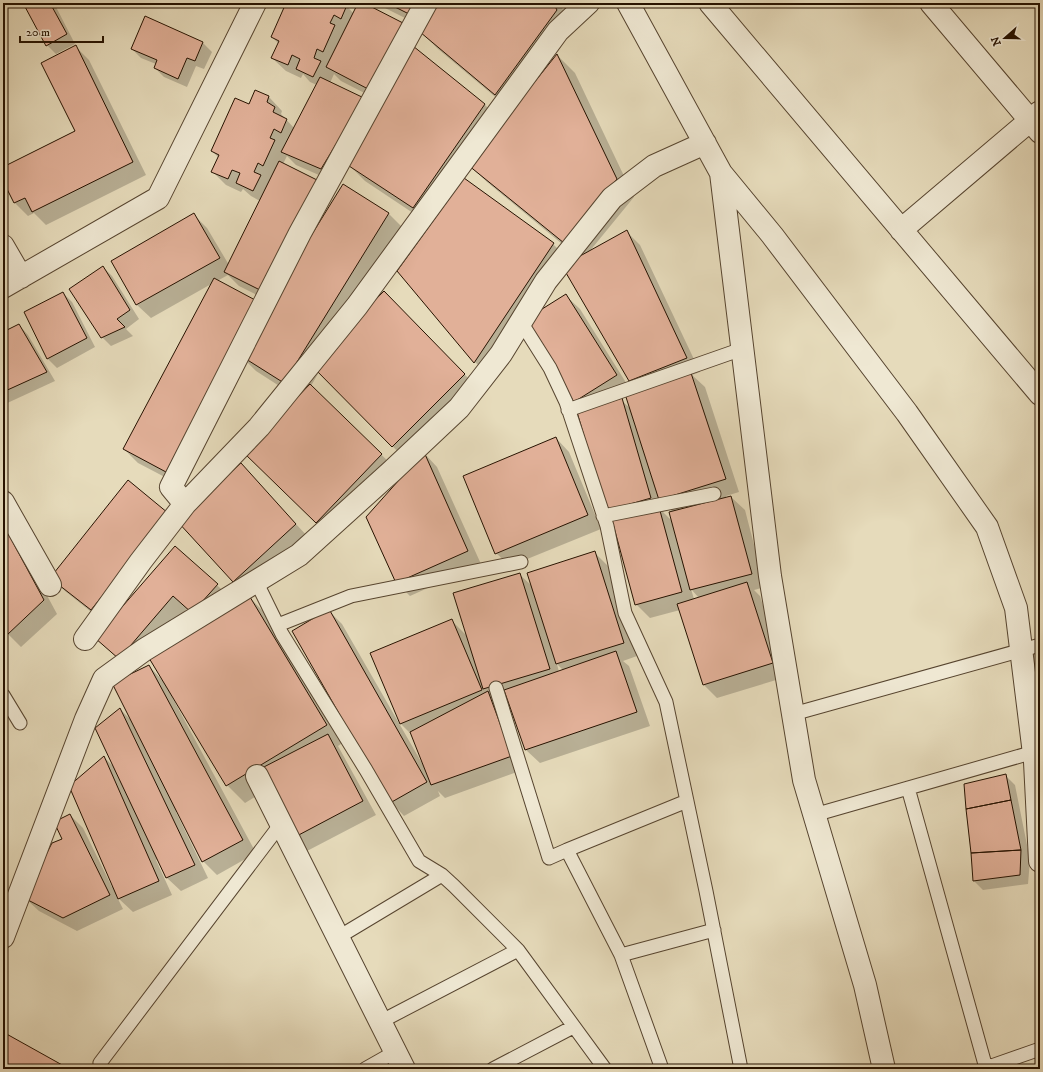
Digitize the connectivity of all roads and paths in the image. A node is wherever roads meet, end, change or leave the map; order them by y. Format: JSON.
{"nodes":[{"id":1,"x":255,"y":3,"type":"edge"},
{"id":2,"x":426,"y":3,"type":"edge"},
{"id":3,"x":588,"y":3,"type":"edge"},
{"id":4,"x":628,"y":3,"type":"edge"},
{"id":5,"x":710,"y":3,"type":"edge"},
{"id":6,"x":931,"y":3,"type":"edge"},
{"id":7,"x":1037,"y":121,"type":"edge"},
{"id":8,"x":705,"y":143,"type":"junction"},
{"id":9,"x":721,"y":173,"type":"junction"},
{"id":10,"x":901,"y":230,"type":"junction"},
{"id":11,"x":3,"y":246,"type":"edge"},
{"id":12,"x":12,"y":282,"type":"edge"},
{"id":13,"x":521,"y":322,"type":"junction"},
{"id":14,"x":742,"y":349,"type":"junction"},
{"id":15,"x":1040,"y":394,"type":"edge"},
{"id":16,"x":568,"y":410,"type":"junction"},
{"id":17,"x":714,"y":494,"type":"dead end"},
{"id":18,"x":3,"y":502,"type":"edge"},
{"id":19,"x":185,"y":504,"type":"junction"},
{"id":20,"x":603,"y":516,"type":"junction"},
{"id":21,"x":521,"y":562,"type":"dead end"},
{"id":22,"x":256,"y":581,"type":"junction"},
{"id":23,"x":50,"y":585,"type":"dead end"},
{"id":24,"x":278,"y":625,"type":"junction"},
{"id":25,"x":85,"y":639,"type":"dead end"},
{"id":26,"x":1031,"y":648,"type":"edge"},
{"id":27,"x":496,"y":688,"type":"dead end"},
{"id":28,"x":3,"y":695,"type":"edge"},
{"id":29,"x":793,"y":714,"type":"junction"},
{"id":30,"x":20,"y":723,"type":"dead end"},
{"id":31,"x":1034,"y":752,"type":"junction"},
{"id":32,"x":256,"y":776,"type":"dead end"},
{"id":33,"x":908,"y":788,"type":"junction"},
{"id":34,"x":687,"y":801,"type":"junction"},
{"id":35,"x":814,"y":815,"type":"junction"},
{"id":36,"x":280,"y":825,"type":"junction"},
{"id":37,"x":1039,"y":826,"type":"edge"},
{"id":38,"x":567,"y":850,"type":"junction"},
{"id":39,"x":1040,"y":861,"type":"edge"},
{"id":40,"x":442,"y":875,"type":"junction"},
{"id":41,"x":714,"y":930,"type":"junction"},
{"id":42,"x":3,"y":936,"type":"edge"},
{"id":43,"x":337,"y":938,"type":"junction"},
{"id":44,"x":518,"y":950,"type":"junction"},
{"id":45,"x":621,"y":955,"type":"junction"},
{"id":46,"x":380,"y":1022,"type":"junction"},
{"id":47,"x":573,"y":1027,"type":"junction"},
{"id":48,"x":1040,"y":1049,"type":"edge"},
{"id":49,"x":399,"y":1061,"type":"edge"},
{"id":50,"x":985,"y":1068,"type":"edge"},
{"id":51,"x":103,"y":1069,"type":"edge"},
{"id":52,"x":365,"y":1069,"type":"edge"},
{"id":53,"x":493,"y":1069,"type":"edge"},
{"id":54,"x":605,"y":1069,"type":"edge"},
{"id":55,"x":662,"y":1069,"type":"edge"},
{"id":56,"x":741,"y":1069,"type":"edge"},
{"id":57,"x":884,"y":1069,"type":"edge"}],
"edges":[{"from":1,"to":12,"type":"street"},
{"from":2,"to":19,"type":"street"},
{"from":3,"to":19,"type":"street"},
{"from":4,"to":8,"type":"street"},
{"from":5,"to":10,"type":"street"},
{"from":6,"to":7,"type":"street"},
{"from":7,"to":10,"type":"street"},
{"from":8,"to":9,"type":"street"},
{"from":8,"to":13,"type":"street"},
{"from":9,"to":14,"type":"street"},
{"from":9,"to":26,"type":"street"},
{"from":10,"to":15,"type":"street"},
{"from":11,"to":12,"type":"street"},
{"from":13,"to":16,"type":"lane"},
{"from":13,"to":22,"type":"street"},
{"from":14,"to":16,"type":"lane"},
{"from":14,"to":29,"type":"street"},
{"from":16,"to":20,"type":"lane"},
{"from":17,"to":20,"type":"lane"},
{"from":18,"to":23,"type":"street"},
{"from":19,"to":25,"type":"street"},
{"from":20,"to":34,"type":"lane"},
{"from":21,"to":24,"type":"lane"},
{"from":22,"to":24,"type":"lane"},
{"from":22,"to":42,"type":"street"},
{"from":24,"to":40,"type":"lane"},
{"from":26,"to":29,"type":"lane"},
{"from":26,"to":31,"type":"street"},
{"from":27,"to":38,"type":"lane"},
{"from":28,"to":30,"type":"lane"},
{"from":29,"to":35,"type":"street"},
{"from":31,"to":33,"type":"lane"},
{"from":31,"to":37,"type":"street"},
{"from":32,"to":36,"type":"street"},
{"from":33,"to":35,"type":"lane"},
{"from":33,"to":50,"type":"lane"},
{"from":34,"to":38,"type":"lane"},
{"from":34,"to":41,"type":"lane"},
{"from":35,"to":57,"type":"street"},
{"from":36,"to":43,"type":"street"},
{"from":36,"to":51,"type":"lane"},
{"from":37,"to":39,"type":"street"},
{"from":38,"to":45,"type":"lane"},
{"from":40,"to":43,"type":"lane"},
{"from":40,"to":44,"type":"lane"},
{"from":41,"to":45,"type":"lane"},
{"from":41,"to":56,"type":"lane"},
{"from":43,"to":46,"type":"street"},
{"from":44,"to":46,"type":"lane"},
{"from":44,"to":47,"type":"lane"},
{"from":45,"to":55,"type":"lane"},
{"from":46,"to":49,"type":"street"},
{"from":47,"to":53,"type":"lane"},
{"from":47,"to":54,"type":"lane"},
{"from":48,"to":50,"type":"lane"},
{"from":49,"to":52,"type":"lane"}]}
